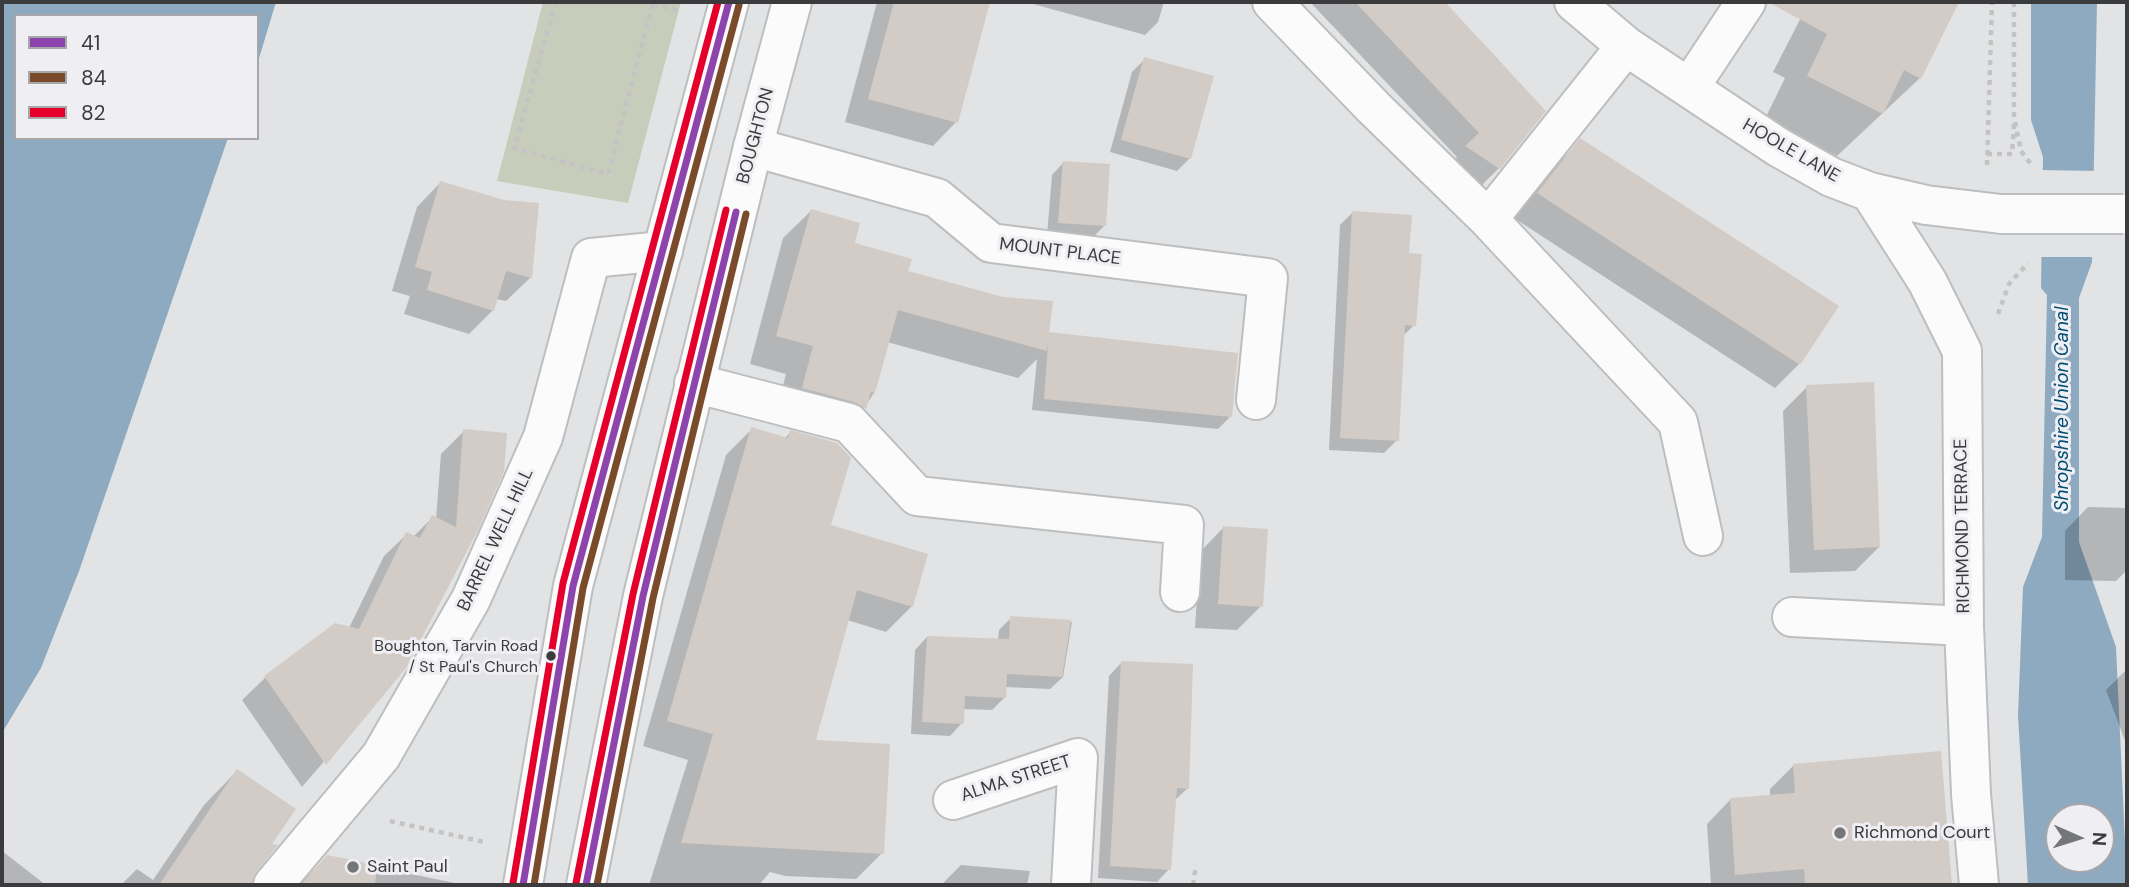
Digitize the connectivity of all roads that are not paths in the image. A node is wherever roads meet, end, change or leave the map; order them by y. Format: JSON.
{"nodes":[{"id":1,"x":729,"y":2,"type":"edge"},
{"id":2,"x":792,"y":2,"type":"edge"},
{"id":3,"x":1272,"y":2,"type":"edge"},
{"id":4,"x":1574,"y":2,"type":"edge"},
{"id":5,"x":1746,"y":2,"type":"edge"},
{"id":6,"x":1626,"y":46,"type":"junction"},
{"id":7,"x":1689,"y":88,"type":"junction"},
{"id":8,"x":752,"y":146,"type":"junction"},
{"id":9,"x":1870,"y":192,"type":"junction"},
{"id":10,"x":2125,"y":214,"type":"edge"},
{"id":11,"x":1488,"y":219,"type":"junction"},
{"id":12,"x":663,"y":251,"type":"junction"},
{"id":13,"x":694,"y":383,"type":"junction"},
{"id":14,"x":1256,"y":400,"type":"dead end"},
{"id":15,"x":1703,"y":536,"type":"dead end"},
{"id":16,"x":1180,"y":592,"type":"dead end"},
{"id":17,"x":1792,"y":617,"type":"dead end"},
{"id":18,"x":1964,"y":626,"type":"junction"},
{"id":19,"x":953,"y":800,"type":"dead end"},
{"id":20,"x":526,"y":869,"type":"edge"},
{"id":21,"x":273,"y":885,"type":"edge"},
{"id":22,"x":586,"y":885,"type":"edge"},
{"id":23,"x":1071,"y":885,"type":"edge"},
{"id":24,"x":1979,"y":885,"type":"edge"}],
"edges":[{"from":1,"to":12,"type":"main road"},
{"from":2,"to":8,"type":"main road","name":"BOUGHTON"},
{"from":3,"to":11,"type":"main road"},
{"from":4,"to":6,"type":"main road","name":"HOOLE LANE"},
{"from":5,"to":7,"type":"main road"},
{"from":6,"to":7,"type":"main road","name":"HOOLE LANE"},
{"from":6,"to":11,"type":"main road"},
{"from":7,"to":9,"type":"main road","name":"HOOLE LANE"},
{"from":8,"to":13,"type":"main road","name":"BOUGHTON"},
{"from":8,"to":14,"type":"main road","name":"MOUNT PLACE"},
{"from":9,"to":10,"type":"main road","name":"HOOLE LANE","bridge":true},
{"from":9,"to":18,"type":"main road","name":"RICHMOND TERRACE"},
{"from":11,"to":15,"type":"main road"},
{"from":12,"to":20,"type":"main road"},
{"from":12,"to":21,"type":"main road","name":"BARREL WELL HILL"},
{"from":13,"to":16,"type":"main road"},
{"from":13,"to":22,"type":"main road","name":"BOUGHTON"},
{"from":17,"to":18,"type":"main road"},
{"from":18,"to":24,"type":"main road","name":"RICHMOND TERRACE"},
{"from":19,"to":23,"type":"main road","name":"ALMA STREET"}]}
